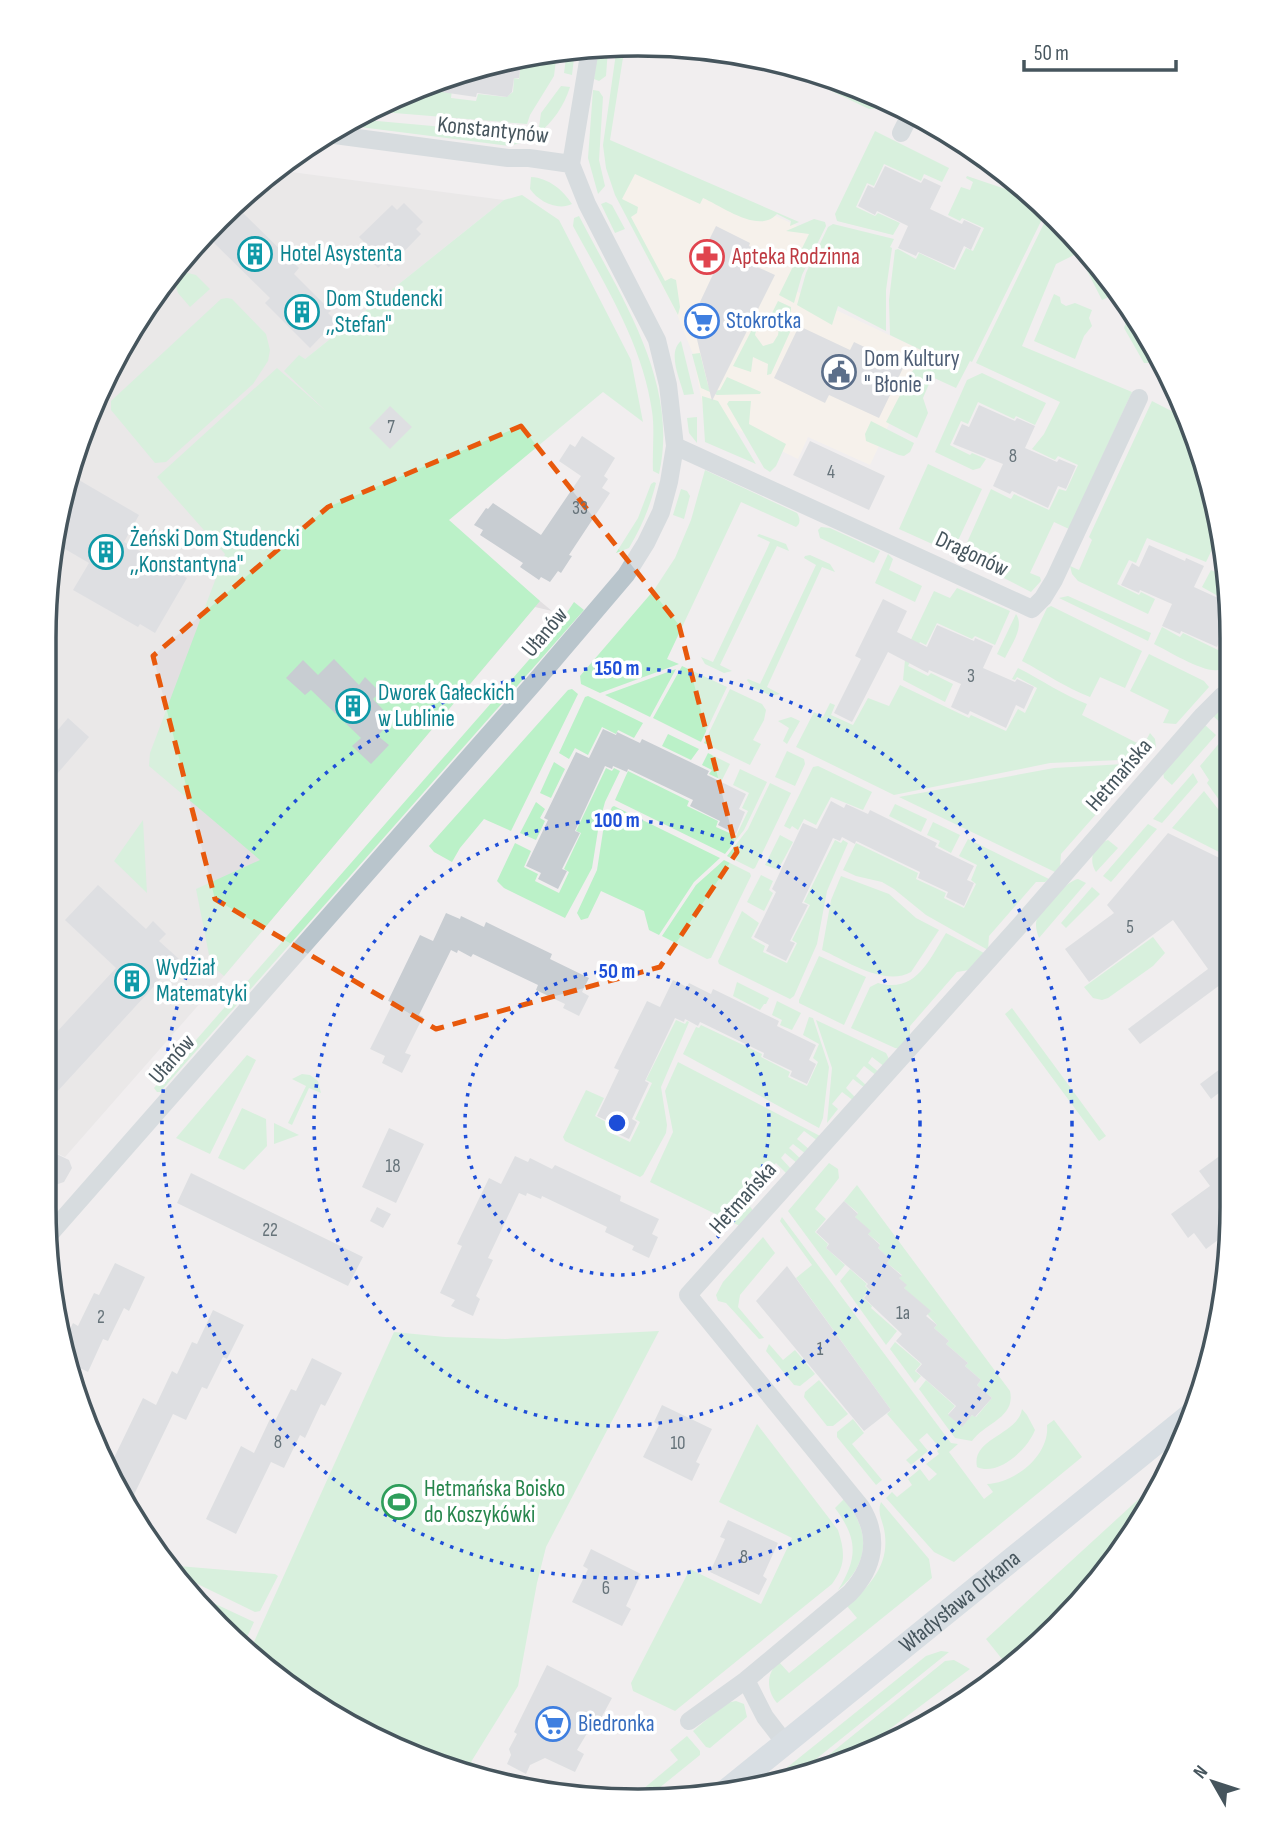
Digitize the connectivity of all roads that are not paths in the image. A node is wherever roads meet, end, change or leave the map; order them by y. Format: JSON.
{"nodes":[{"id":1,"x":588,"y":58,"type":"edge"},
{"id":2,"x":906,"y":122,"type":"edge"},
{"id":3,"x":901,"y":133,"type":"dead end"},
{"id":4,"x":343,"y":136,"type":"edge"},
{"id":5,"x":571,"y":164,"type":"junction"},
{"id":6,"x":1139,"y":398,"type":"dead end"},
{"id":7,"x":675,"y":446,"type":"junction"},
{"id":8,"x":1220,"y":700,"type":"edge"},
{"id":9,"x":57,"y":1226,"type":"edge"},
{"id":10,"x":1178,"y":1425,"type":"edge"},
{"id":11,"x":746,"y":1680,"type":"junction"},
{"id":12,"x":689,"y":1721,"type":"dead end"},
{"id":13,"x":785,"y":1743,"type":"junction"},
{"id":14,"x":740,"y":1780,"type":"edge"}],
"edges":[{"from":1,"to":5,"type":"street"},
{"from":2,"to":3,"type":"street"},
{"from":4,"to":5,"type":"street","name":"Konstantynów"},
{"from":5,"to":7,"type":"street","name":"Ułanów"},
{"from":6,"to":7,"type":"street","name":"Dragonów"},
{"from":7,"to":9,"type":"street","name":"Ułanów"},
{"from":8,"to":11,"type":"street","name":"Hetmańska"},
{"from":10,"to":13,"type":"street","name":"Władysława Orkana"},
{"from":11,"to":12,"type":"street"},
{"from":11,"to":13,"type":"street"},
{"from":13,"to":14,"type":"street","name":"Władysława Orkana"}]}
